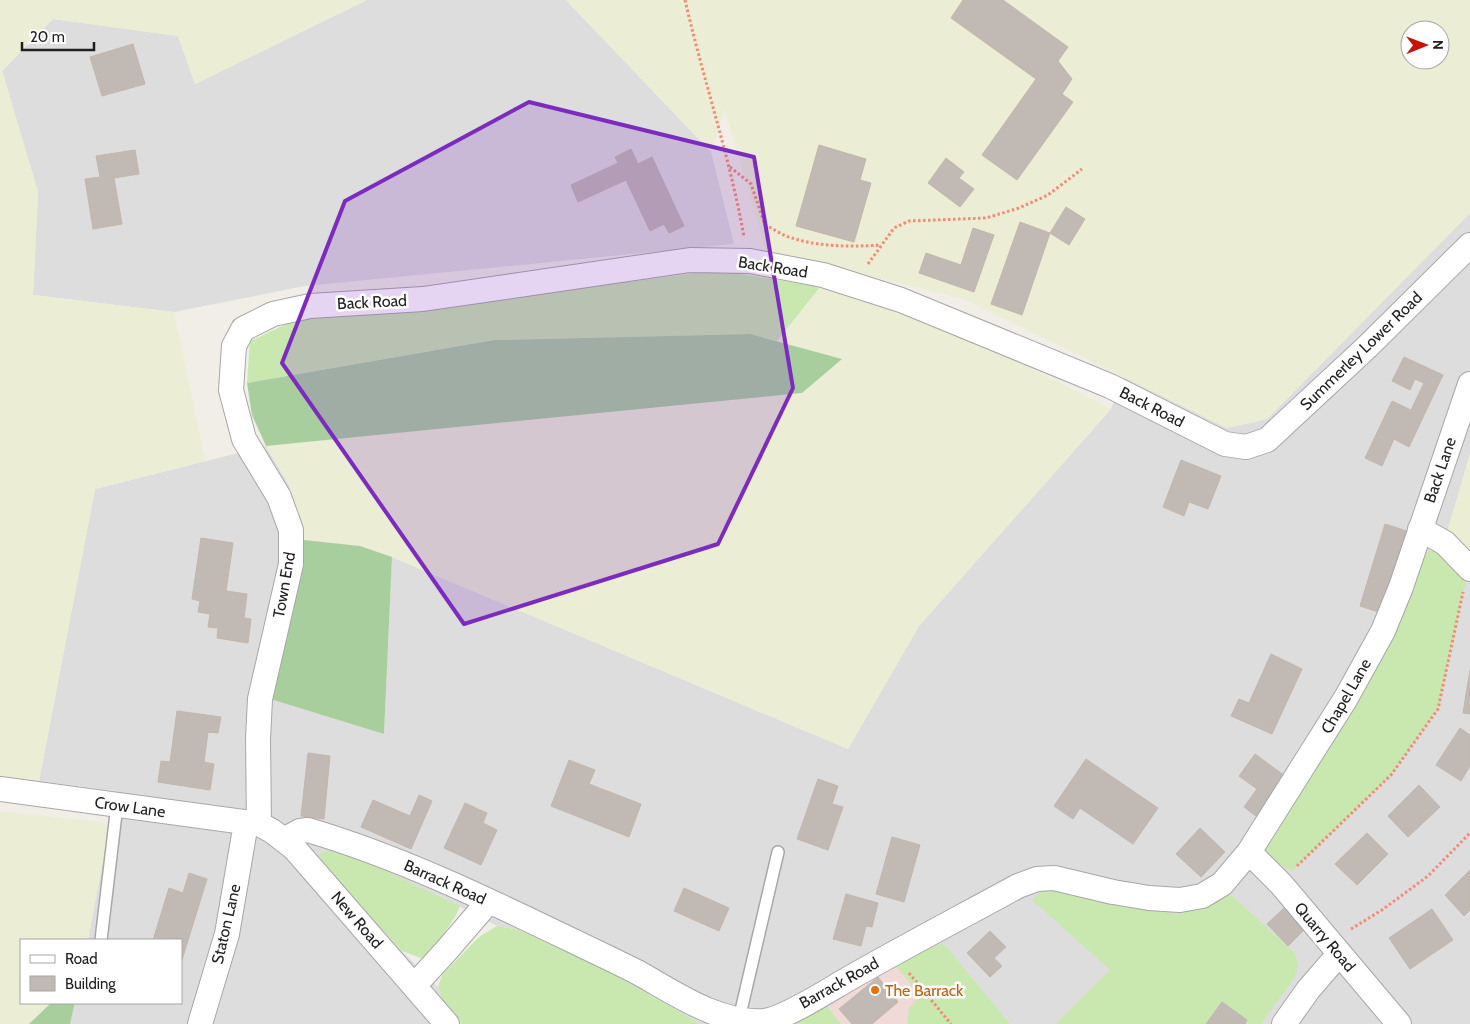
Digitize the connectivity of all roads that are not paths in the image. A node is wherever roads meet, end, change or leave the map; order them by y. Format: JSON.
{"nodes":[{"id":1,"x":1470,"y":245,"type":"edge"},
{"id":2,"x":243,"y":329,"type":"joint"},
{"id":3,"x":1470,"y":384,"type":"edge"},
{"id":4,"x":1246,"y":447,"type":"joint"},
{"id":5,"x":1420,"y":529,"type":"junction"},
{"id":6,"x":1469,"y":568,"type":"edge"},
{"id":7,"x":0,"y":789,"type":"edge"},
{"id":8,"x":117,"y":805,"type":"junction"},
{"id":9,"x":253,"y":824,"type":"junction"},
{"id":10,"x":285,"y":839,"type":"junction"},
{"id":11,"x":778,"y":852,"type":"dead end"},
{"id":12,"x":1249,"y":852,"type":"junction"},
{"id":13,"x":489,"y":901,"type":"junction"},
{"id":14,"x":101,"y":939,"type":"edge"},
{"id":15,"x":1334,"y":948,"type":"junction"},
{"id":16,"x":414,"y":986,"type":"junction"},
{"id":17,"x":740,"y":1020,"type":"junction"},
{"id":18,"x":200,"y":1024,"type":"edge"},
{"id":19,"x":447,"y":1024,"type":"edge"},
{"id":20,"x":1284,"y":1024,"type":"edge"},
{"id":21,"x":1399,"y":1024,"type":"edge"}],
"edges":[{"from":1,"to":4,"type":"street","name":"Summerley Lower Road"},
{"from":2,"to":4,"type":"street","name":"Back Road"},
{"from":2,"to":9,"type":"street","name":"Town End"},
{"from":3,"to":5,"type":"street","name":"Back Lane"},
{"from":5,"to":6,"type":"street"},
{"from":5,"to":12,"type":"street","name":"Chapel Lane"},
{"from":7,"to":8,"type":"street","name":"Crow Lane"},
{"from":8,"to":9,"type":"street","name":"Crow Lane"},
{"from":8,"to":14,"type":"lane"},
{"from":9,"to":10,"type":"street","name":"New Road"},
{"from":9,"to":18,"type":"street","name":"Staton Lane"},
{"from":10,"to":13,"type":"street","name":"Barrack Road"},
{"from":10,"to":16,"type":"street","name":"New Road"},
{"from":11,"to":17,"type":"lane"},
{"from":12,"to":15,"type":"street","name":"Quarry Road"},
{"from":12,"to":17,"type":"street","name":"Barrack Road"},
{"from":13,"to":16,"type":"street"},
{"from":13,"to":17,"type":"street","name":"Barrack Road"},
{"from":15,"to":20,"type":"street"},
{"from":15,"to":21,"type":"street","name":"Quarry Road"},
{"from":16,"to":19,"type":"street","name":"New Road"}]}
